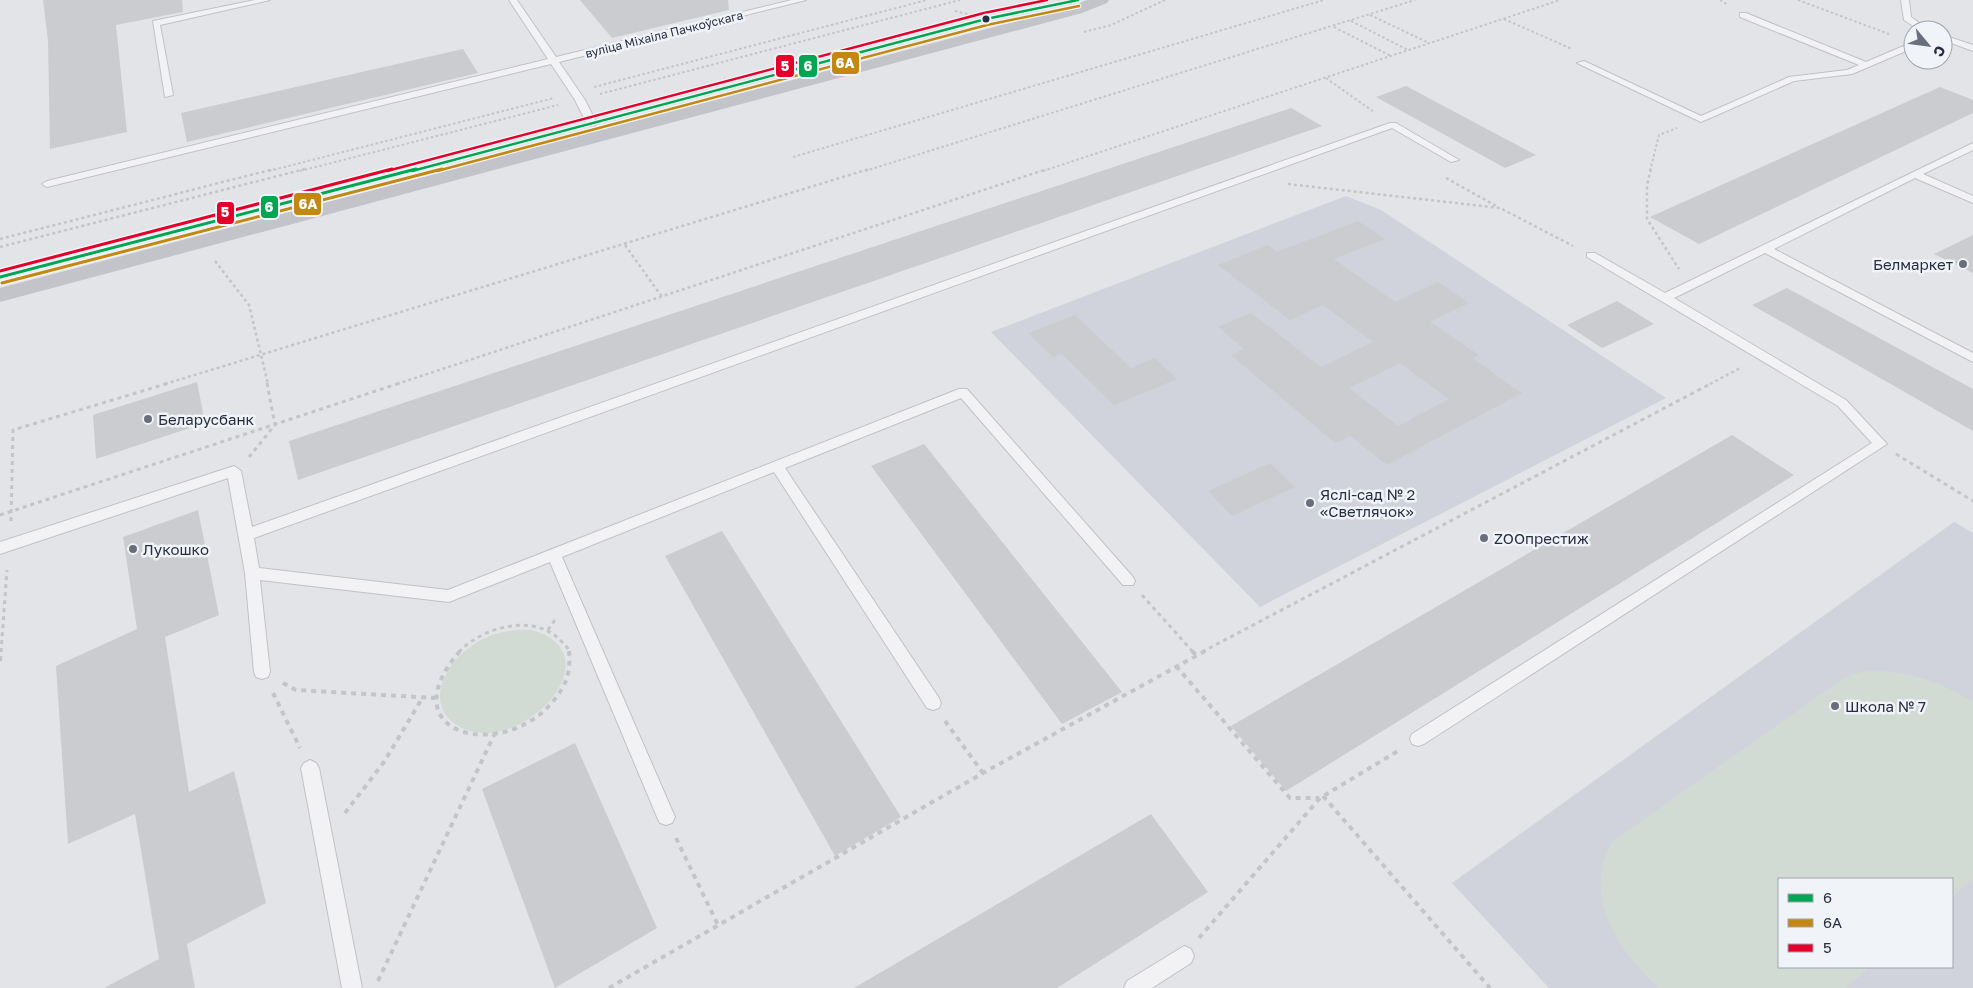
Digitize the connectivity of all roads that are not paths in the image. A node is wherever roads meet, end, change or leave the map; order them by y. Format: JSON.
{"nodes":[{"id":1,"x":266,"y":0,"type":"edge"},
{"id":2,"x":512,"y":0,"type":"edge"},
{"id":3,"x":802,"y":0,"type":"edge"},
{"id":4,"x":1078,"y":0,"type":"edge"},
{"id":5,"x":1101,"y":0,"type":"edge"},
{"id":6,"x":1905,"y":0,"type":"edge"},
{"id":7,"x":1743,"y":15,"type":"dead end"},
{"id":8,"x":1910,"y":20,"type":"edge"},
{"id":9,"x":1953,"y":41,"type":"edge"},
{"id":10,"x":1973,"y":48,"type":"edge"},
{"id":11,"x":1903,"y":49,"type":"edge"},
{"id":12,"x":555,"y":60,"type":"junction"},
{"id":13,"x":1581,"y":63,"type":"dead end"},
{"id":14,"x":1867,"y":65,"type":"junction"},
{"id":15,"x":168,"y":95,"type":"dead end"},
{"id":16,"x":592,"y":124,"type":"junction"},
{"id":17,"x":1973,"y":146,"type":"edge"},
{"id":18,"x":1454,"y":160,"type":"road end"},
{"id":19,"x":1916,"y":175,"type":"junction"},
{"id":20,"x":47,"y":184,"type":"dead end"},
{"id":21,"x":1973,"y":200,"type":"edge"},
{"id":22,"x":1766,"y":249,"type":"junction"},
{"id":23,"x":1591,"y":254,"type":"road end"},
{"id":24,"x":0,"y":277,"type":"edge"},
{"id":25,"x":0,"y":295,"type":"edge"},
{"id":26,"x":1665,"y":298,"type":"junction"},
{"id":27,"x":1973,"y":358,"type":"edge"},
{"id":28,"x":777,"y":466,"type":"junction"},
{"id":29,"x":246,"y":535,"type":"junction"},
{"id":30,"x":4,"y":547,"type":"edge"},
{"id":31,"x":554,"y":554,"type":"junction"},
{"id":32,"x":252,"y":573,"type":"junction"},
{"id":33,"x":1128,"y":581,"type":"road end"},
{"id":34,"x":262,"y":672,"type":"road end"},
{"id":35,"x":933,"y":703,"type":"road end"},
{"id":36,"x":1418,"y":739,"type":"road end"},
{"id":37,"x":310,"y":768,"type":"road end"},
{"id":38,"x":666,"y":817,"type":"road end"},
{"id":39,"x":1184,"y":956,"type":"road end"},
{"id":40,"x":352,"y":988,"type":"edge"},
{"id":41,"x":1134,"y":988,"type":"edge"}],
"edges":[{"from":1,"to":15,"type":"lane"},
{"from":2,"to":12,"type":"lane"},
{"from":3,"to":12,"type":"lane","name":"вуліца Міхаіла Пачкоўскага"},
{"from":4,"to":16,"type":"main road"},
{"from":5,"to":25,"type":"main road"},
{"from":6,"to":8,"type":"lane"},
{"from":7,"to":14,"type":"lane"},
{"from":9,"to":10,"type":"lane"},
{"from":11,"to":14,"type":"lane"},
{"from":12,"to":16,"type":"lane"},
{"from":12,"to":20,"type":"lane","name":"вуліца Міхаіла Пачкоўскага"},
{"from":13,"to":14,"type":"lane"},
{"from":16,"to":24,"type":"main road"},
{"from":17,"to":19,"type":"lane"},
{"from":18,"to":29,"type":"lane"},
{"from":19,"to":21,"type":"lane"},
{"from":19,"to":22,"type":"lane"},
{"from":22,"to":26,"type":"lane"},
{"from":22,"to":27,"type":"lane"},
{"from":23,"to":26,"type":"lane"},
{"from":26,"to":36,"type":"lane"},
{"from":28,"to":31,"type":"lane"},
{"from":28,"to":33,"type":"lane"},
{"from":28,"to":35,"type":"lane"},
{"from":29,"to":30,"type":"lane"},
{"from":29,"to":32,"type":"lane"},
{"from":31,"to":32,"type":"lane"},
{"from":31,"to":38,"type":"lane"},
{"from":32,"to":34,"type":"lane"},
{"from":37,"to":40,"type":"lane"},
{"from":39,"to":41,"type":"lane"}]}
